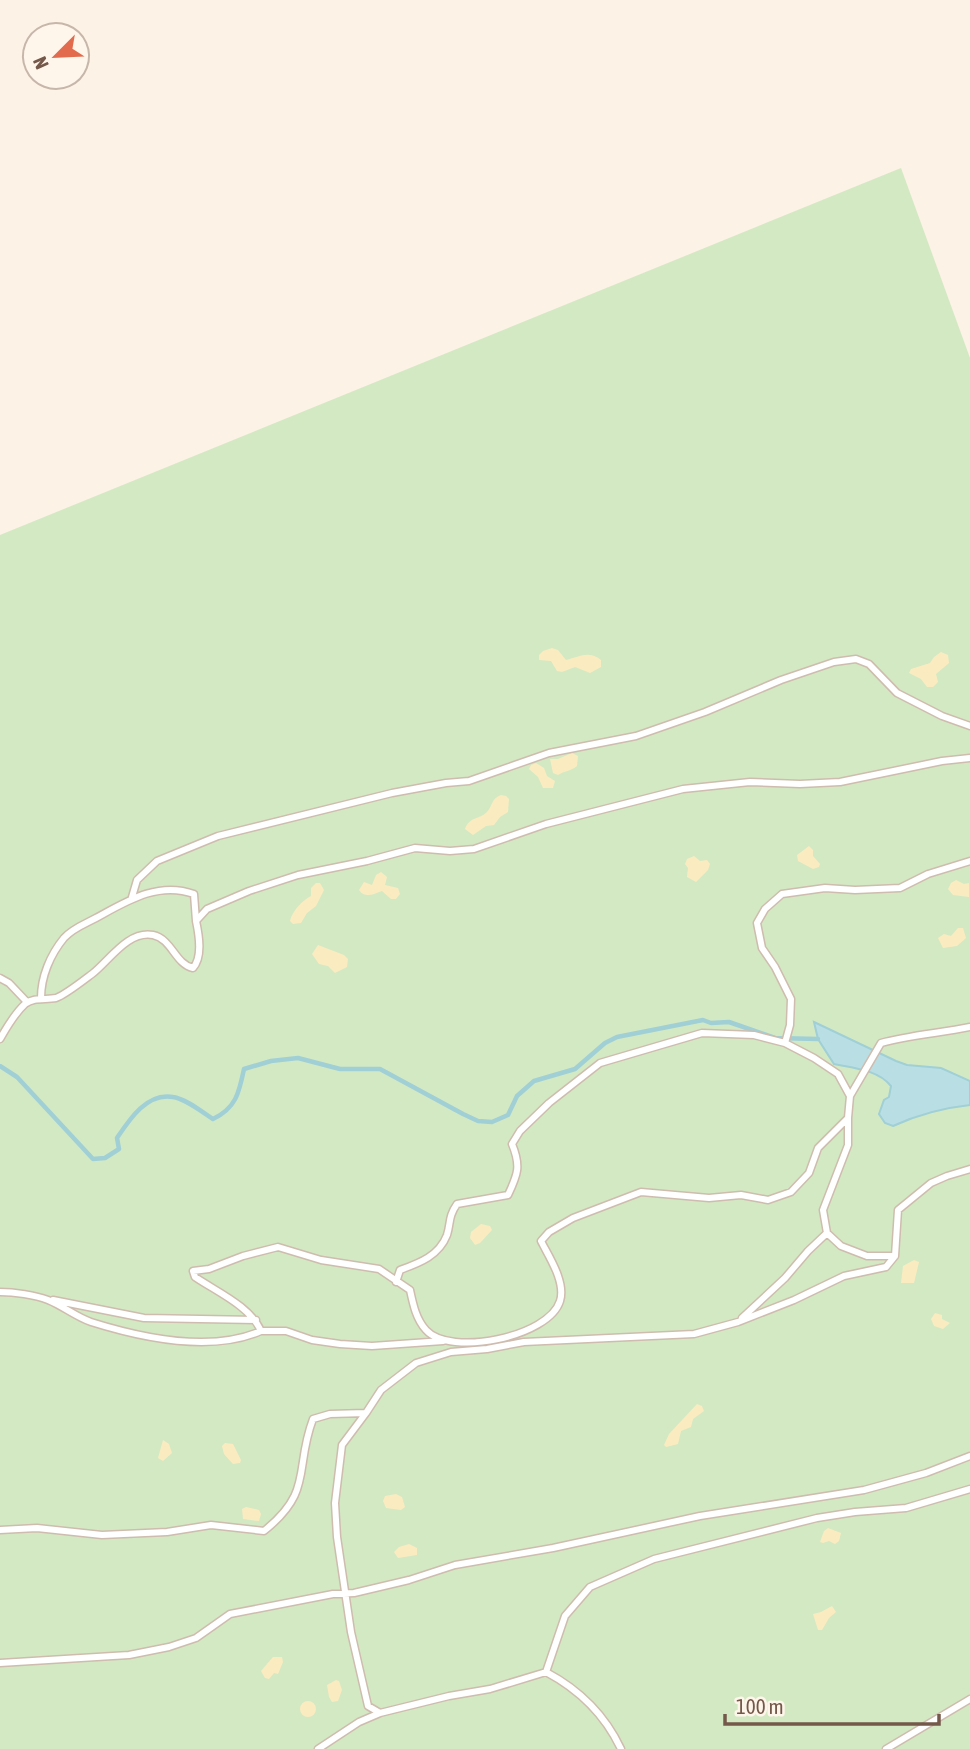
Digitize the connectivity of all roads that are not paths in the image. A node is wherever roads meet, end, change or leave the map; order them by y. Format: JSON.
{"nodes":[{"id":1,"x":970,"y":726,"type":"edge"},
{"id":2,"x":970,"y":758,"type":"edge"},
{"id":3,"x":970,"y":861,"type":"edge"},
{"id":4,"x":132,"y":897,"type":"junction"},
{"id":5,"x":196,"y":921,"type":"junction"},
{"id":6,"x":0,"y":978,"type":"edge"},
{"id":7,"x":41,"y":998,"type":"junction"},
{"id":8,"x":27,"y":1002,"type":"junction"},
{"id":9,"x":970,"y":1027,"type":"edge"},
{"id":10,"x":0,"y":1039,"type":"edge"},
{"id":11,"x":785,"y":1043,"type":"junction"},
{"id":12,"x":850,"y":1096,"type":"junction"},
{"id":13,"x":848,"y":1118,"type":"junction"},
{"id":14,"x":970,"y":1169,"type":"edge"},
{"id":15,"x":827,"y":1233,"type":"junction"},
{"id":16,"x":895,"y":1256,"type":"junction"},
{"id":17,"x":396,"y":1282,"type":"junction"},
{"id":18,"x":0,"y":1292,"type":"edge"},
{"id":19,"x":46,"y":1299,"type":"junction"},
{"id":20,"x":256,"y":1320,"type":"junction"},
{"id":21,"x":738,"y":1322,"type":"junction"},
{"id":22,"x":261,"y":1331,"type":"junction"},
{"id":23,"x":452,"y":1341,"type":"junction"},
{"id":24,"x":366,"y":1413,"type":"junction"},
{"id":25,"x":970,"y":1456,"type":"edge"},
{"id":26,"x":970,"y":1489,"type":"edge"},
{"id":27,"x":0,"y":1530,"type":"edge"},
{"id":28,"x":344,"y":1593,"type":"junction"},
{"id":29,"x":0,"y":1663,"type":"edge"},
{"id":30,"x":546,"y":1672,"type":"junction"},
{"id":31,"x":970,"y":1699,"type":"edge"},
{"id":32,"x":380,"y":1713,"type":"junction"},
{"id":33,"x":318,"y":1749,"type":"edge"},
{"id":34,"x":621,"y":1749,"type":"edge"},
{"id":35,"x":886,"y":1749,"type":"edge"}],
"edges":[{"from":1,"to":4,"type":"lane"},
{"from":2,"to":5,"type":"lane"},
{"from":3,"to":11,"type":"lane"},
{"from":4,"to":5,"type":"lane"},
{"from":4,"to":7,"type":"lane"},
{"from":5,"to":7,"type":"lane"},
{"from":6,"to":8,"type":"lane"},
{"from":7,"to":8,"type":"lane"},
{"from":8,"to":10,"type":"lane"},
{"from":9,"to":12,"type":"lane"},
{"from":11,"to":12,"type":"lane"},
{"from":11,"to":17,"type":"lane"},
{"from":12,"to":13,"type":"lane"},
{"from":13,"to":15,"type":"lane"},
{"from":13,"to":23,"type":"lane"},
{"from":14,"to":16,"type":"lane"},
{"from":15,"to":16,"type":"lane"},
{"from":15,"to":21,"type":"lane"},
{"from":16,"to":21,"type":"lane"},
{"from":17,"to":20,"type":"lane"},
{"from":17,"to":23,"type":"lane"},
{"from":18,"to":19,"type":"lane"},
{"from":19,"to":20,"type":"lane"},
{"from":19,"to":22,"type":"lane"},
{"from":20,"to":22,"type":"lane"},
{"from":21,"to":24,"type":"lane"},
{"from":22,"to":23,"type":"lane"},
{"from":24,"to":27,"type":"lane"},
{"from":24,"to":28,"type":"lane"},
{"from":25,"to":28,"type":"lane"},
{"from":26,"to":30,"type":"lane"},
{"from":28,"to":29,"type":"lane"},
{"from":28,"to":32,"type":"lane"},
{"from":30,"to":32,"type":"lane"},
{"from":30,"to":34,"type":"lane"},
{"from":31,"to":35,"type":"lane"},
{"from":32,"to":33,"type":"lane"}]}
